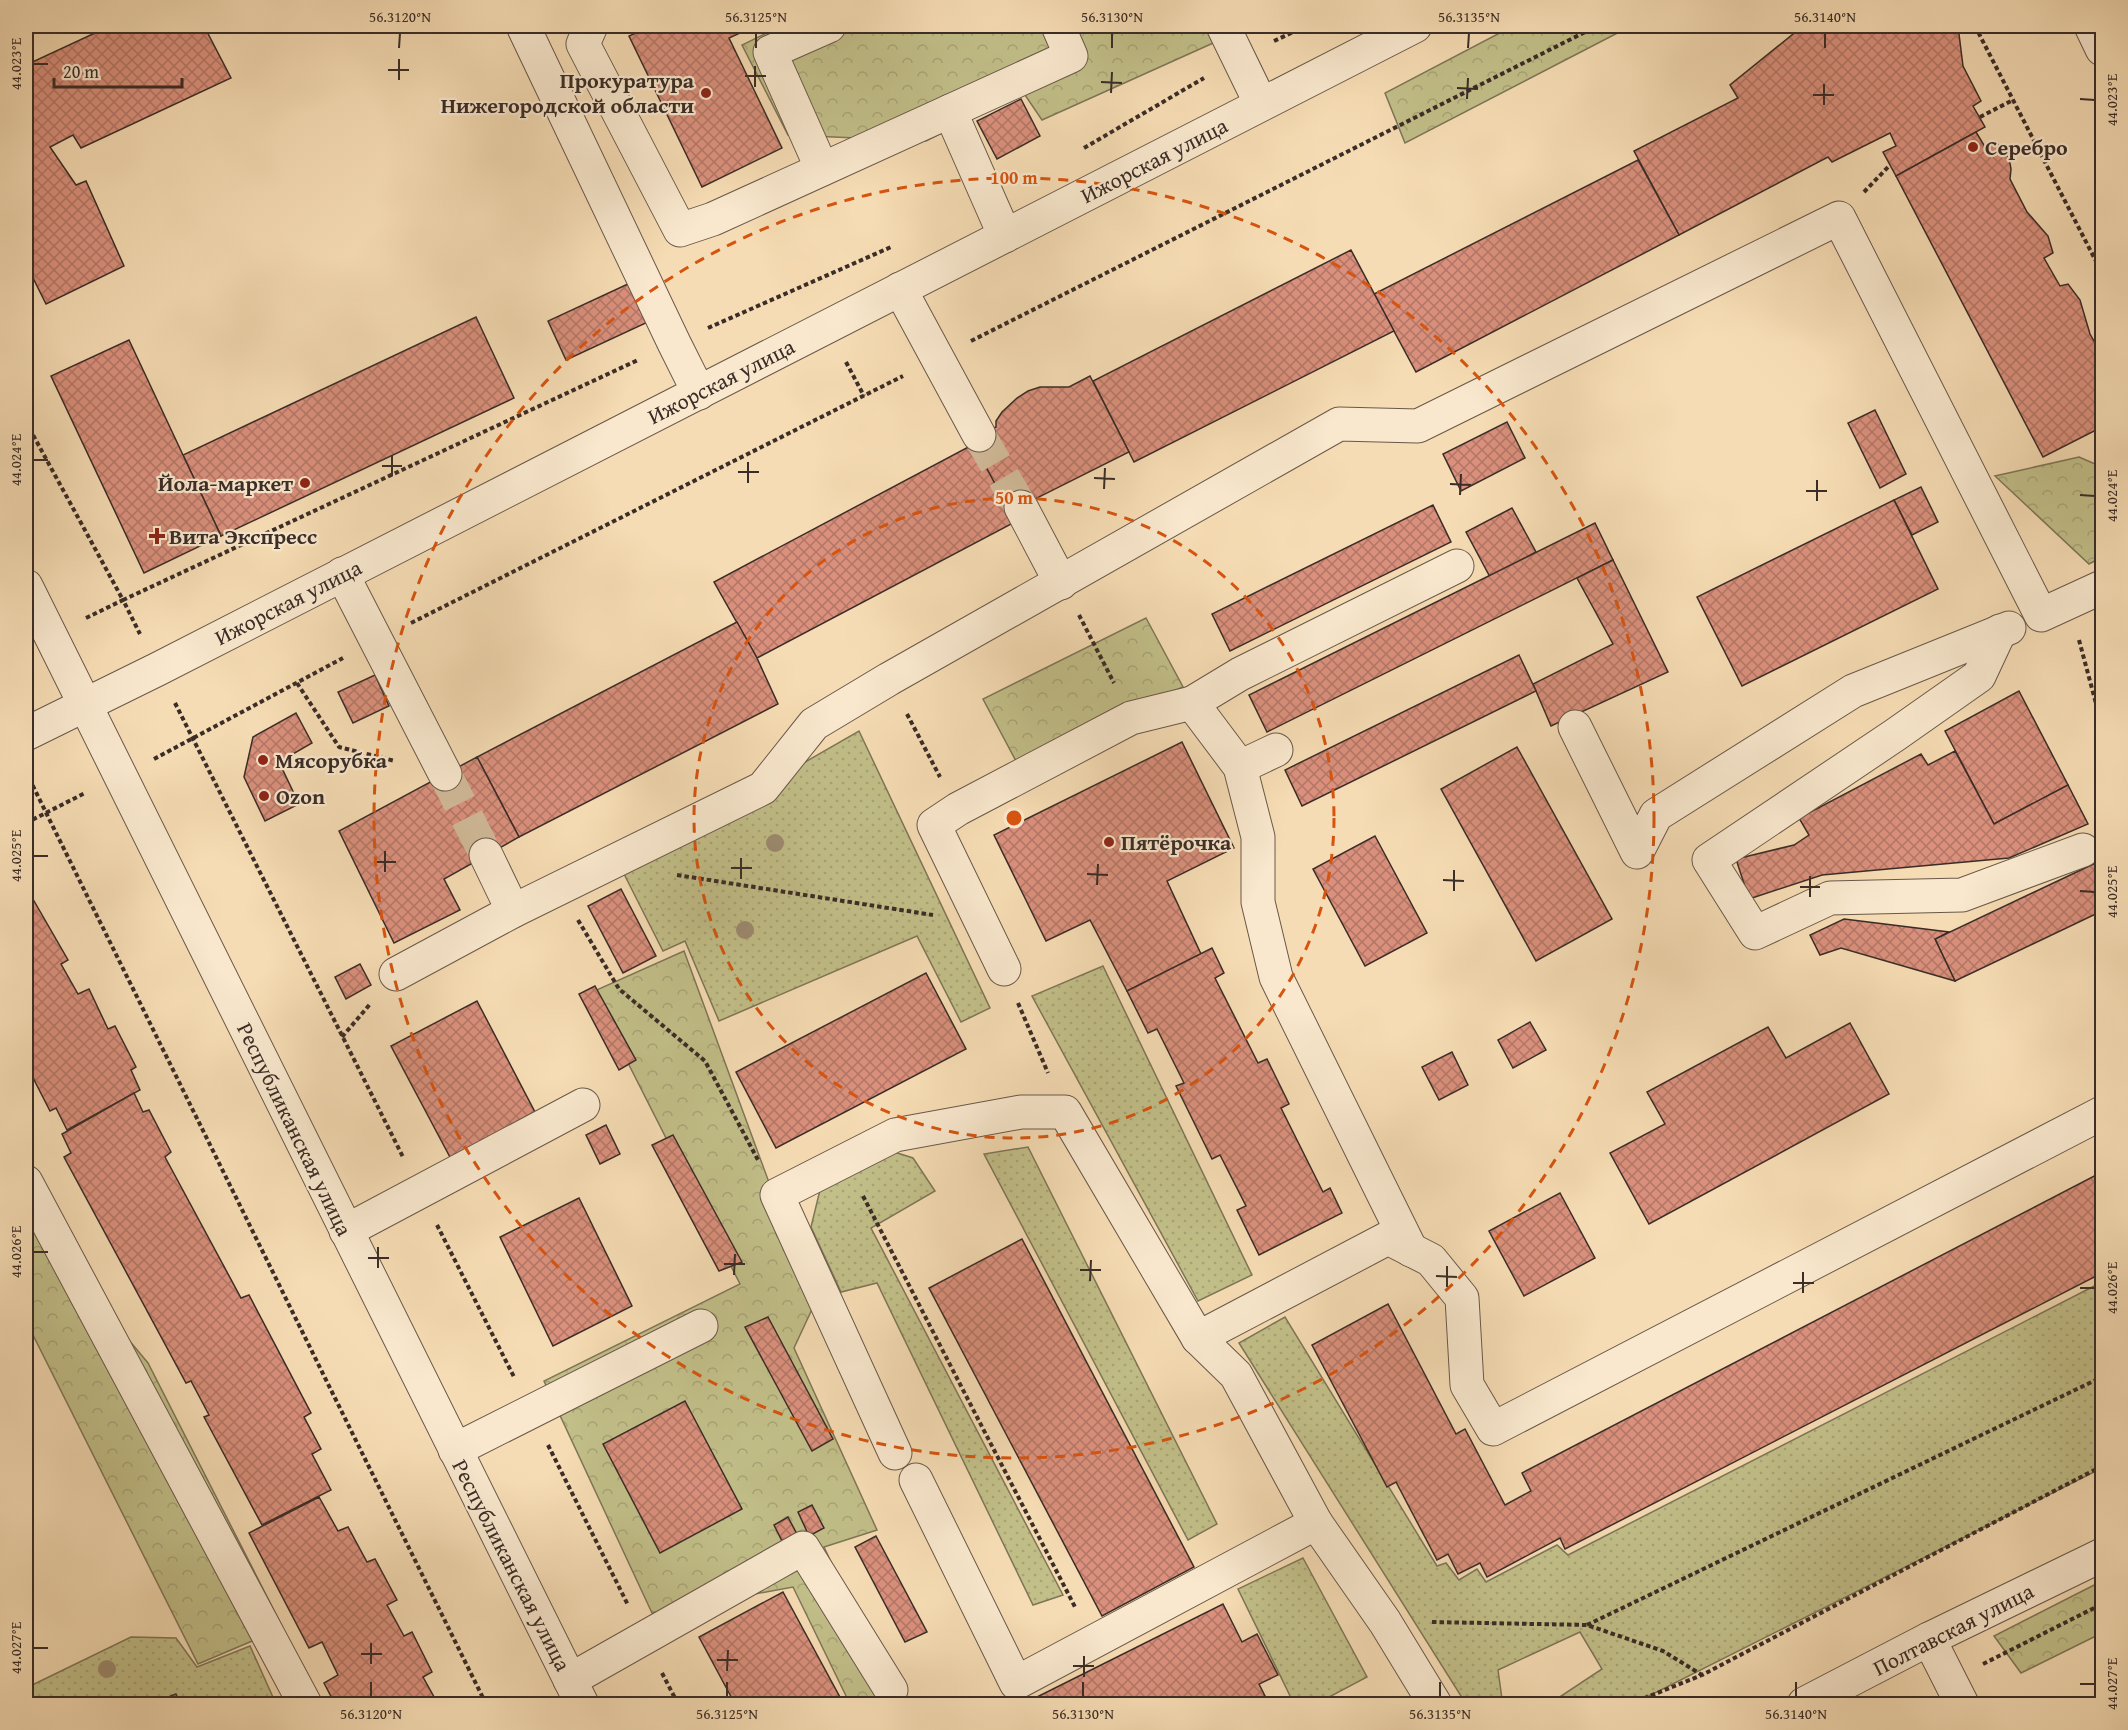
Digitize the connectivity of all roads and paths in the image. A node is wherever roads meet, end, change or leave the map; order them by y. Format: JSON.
{"nodes":[{"id":1,"x":524,"y":26,"type":"edge"},
{"id":2,"x":591,"y":26,"type":"edge"},
{"id":3,"x":829,"y":26,"type":"edge"},
{"id":4,"x":1058,"y":26,"type":"edge"},
{"id":5,"x":1223,"y":26,"type":"edge"},
{"id":6,"x":1415,"y":26,"type":"edge"},
{"id":7,"x":1597,"y":26,"type":"edge"},
{"id":8,"x":1975,"y":26,"type":"edge"},
{"id":9,"x":2091,"y":26,"type":"edge"},
{"id":10,"x":2103,"y":49,"type":"edge"},
{"id":11,"x":2013,"y":100,"type":"junction"},
{"id":12,"x":1261,"y":104,"type":"junction"},
{"id":13,"x":950,"y":111,"type":"junction"},
{"id":14,"x":1980,"y":117,"type":"dead end"},
{"id":15,"x":822,"y":169,"type":"junction"},
{"id":16,"x":1005,"y":236,"type":"junction"},
{"id":17,"x":2103,"y":273,"type":"edge"},
{"id":18,"x":900,"y":289,"type":"junction"},
{"id":19,"x":674,"y":343,"type":"junction"},
{"id":20,"x":937,"y":358,"type":"junction"},
{"id":21,"x":699,"y":393,"type":"junction"},
{"id":22,"x":26,"y":422,"type":"edge"},
{"id":23,"x":979,"y":435,"type":"tunnel mouth"},
{"id":24,"x":1021,"y":507,"type":"tunnel mouth"},
{"id":25,"x":1457,"y":567,"type":"dead end"},
{"id":26,"x":342,"y":574,"type":"junction"},
{"id":27,"x":1061,"y":583,"type":"junction"},
{"id":28,"x":26,"y":586,"type":"edge"},
{"id":29,"x":2103,"y":587,"type":"edge"},
{"id":30,"x":2055,"y":608,"type":"junction"},
{"id":31,"x":2000,"y":631,"type":"junction"},
{"id":32,"x":377,"y":640,"type":"junction"},
{"id":33,"x":1103,"y":662,"type":"dead end"},
{"id":34,"x":889,"y":679,"type":"junction"},
{"id":35,"x":297,"y":683,"type":"junction"},
{"id":36,"x":1192,"y":703,"type":"junction"},
{"id":37,"x":84,"y":705,"type":"junction"},
{"id":38,"x":2103,"y":726,"type":"edge"},
{"id":39,"x":1575,"y":727,"type":"dead end"},
{"id":40,"x":26,"y":734,"type":"edge"},
{"id":41,"x":1276,"y":750,"type":"dead end"},
{"id":42,"x":931,"y":760,"type":"dead end"},
{"id":43,"x":1240,"y":767,"type":"junction"},
{"id":44,"x":26,"y":770,"type":"edge"},
{"id":45,"x":445,"y":774,"type":"joint"},
{"id":46,"x":119,"y":776,"type":"junction"},
{"id":47,"x":47,"y":813,"type":"junction"},
{"id":48,"x":26,"y":823,"type":"edge"},
{"id":49,"x":2083,"y":850,"type":"dead end"},
{"id":50,"x":486,"y":855,"type":"tunnel mouth"},
{"id":51,"x":665,"y":874,"type":"dead end"},
{"id":52,"x":559,"y":889,"type":"junction"},
{"id":53,"x":513,"y":911,"type":"junction"},
{"id":54,"x":981,"y":923,"type":"junction"},
{"id":55,"x":1004,"y":969,"type":"joint"},
{"id":56,"x":396,"y":974,"type":"dead end"},
{"id":57,"x":583,"y":1105,"type":"dead end"},
{"id":58,"x":1065,"y":1112,"type":"junction"},
{"id":59,"x":2103,"y":1113,"type":"edge"},
{"id":60,"x":844,"y":1160,"type":"junction"},
{"id":61,"x":26,"y":1182,"type":"edge"},
{"id":62,"x":777,"y":1195,"type":"junction"},
{"id":63,"x":346,"y":1231,"type":"junction"},
{"id":64,"x":1411,"y":1250,"type":"junction"},
{"id":65,"x":700,"y":1326,"type":"dead end"},
{"id":66,"x":1198,"y":1338,"type":"junction"},
{"id":67,"x":2103,"y":1377,"type":"edge"},
{"id":68,"x":455,"y":1450,"type":"junction"},
{"id":69,"x":895,"y":1453,"type":"dead end"},
{"id":70,"x":2103,"y":1466,"type":"edge"},
{"id":71,"x":916,"y":1480,"type":"dead end"},
{"id":72,"x":1316,"y":1523,"type":"junction"},
{"id":73,"x":2103,"y":1555,"type":"edge"},
{"id":74,"x":2103,"y":1604,"type":"edge"},
{"id":75,"x":1385,"y":1622,"type":"junction"},
{"id":76,"x":1587,"y":1625,"type":"junction"},
{"id":77,"x":1929,"y":1640,"type":"junction"},
{"id":78,"x":1093,"y":1642,"type":"junction"},
{"id":79,"x":1702,"y":1675,"type":"junction"},
{"id":80,"x":891,"y":1690,"type":"dead end"},
{"id":81,"x":576,"y":1692,"type":"edge"},
{"id":82,"x":1956,"y":1692,"type":"edge"},
{"id":83,"x":305,"y":1704,"type":"edge"},
{"id":84,"x":486,"y":1704,"type":"edge"},
{"id":85,"x":1435,"y":1704,"type":"edge"},
{"id":86,"x":1630,"y":1704,"type":"edge"},
{"id":87,"x":1804,"y":1704,"type":"edge"},
{"id":88,"x":1905,"y":1704,"type":"edge"}],
"edges":[{"from":1,"to":19,"type":"street"},
{"from":2,"to":15,"type":"street"},
{"from":3,"to":15,"type":"street"},
{"from":4,"to":13,"type":"street"},
{"from":5,"to":12,"type":"street"},
{"from":6,"to":12,"type":"street","name":"Ижорская улица"},
{"from":7,"to":20,"type":"path"},
{"from":8,"to":11,"type":"path"},
{"from":9,"to":10,"type":"street"},
{"from":11,"to":14,"type":"path"},
{"from":11,"to":17,"type":"path"},
{"from":12,"to":16,"type":"street","name":"Ижорская улица"},
{"from":13,"to":15,"type":"street"},
{"from":13,"to":16,"type":"street"},
{"from":16,"to":18,"type":"street","name":"Ижорская улица"},
{"from":18,"to":20,"type":"street"},
{"from":18,"to":21,"type":"street","name":"Ижорская улица"},
{"from":19,"to":21,"type":"street"},
{"from":19,"to":22,"type":"path"},
{"from":20,"to":23,"type":"street"},
{"from":20,"to":32,"type":"path"},
{"from":21,"to":26,"type":"street","name":"Ижорская улица"},
{"from":24,"to":27,"type":"street"},
{"from":25,"to":36,"type":"street"},
{"from":26,"to":32,"type":"street"},
{"from":26,"to":37,"type":"street","name":"Ижорская улица"},
{"from":27,"to":30,"type":"street"},
{"from":27,"to":33,"type":"path"},
{"from":27,"to":34,"type":"street"},
{"from":28,"to":37,"type":"street","name":"Республиканская улица"},
{"from":29,"to":30,"type":"street"},
{"from":30,"to":31,"type":"street"},
{"from":30,"to":38,"type":"path"},
{"from":31,"to":39,"type":"street"},
{"from":31,"to":49,"type":"street"},
{"from":32,"to":35,"type":"path"},
{"from":32,"to":45,"type":"street"},
{"from":34,"to":42,"type":"path"},
{"from":34,"to":52,"type":"street"},
{"from":35,"to":45,"type":"path"},
{"from":35,"to":46,"type":"path"},
{"from":36,"to":43,"type":"street"},
{"from":36,"to":54,"type":"street"},
{"from":37,"to":40,"type":"street","name":"Ижорская улица"},
{"from":37,"to":46,"type":"street","name":"Республиканская улица"},
{"from":41,"to":43,"type":"street"},
{"from":43,"to":64,"type":"street"},
{"from":44,"to":47,"type":"path"},
{"from":46,"to":47,"type":"path"},
{"from":46,"to":63,"type":"street","name":"Республиканская улица"},
{"from":47,"to":48,"type":"path"},
{"from":47,"to":84,"type":"path"},
{"from":50,"to":53,"type":"street"},
{"from":51,"to":54,"type":"path"},
{"from":52,"to":53,"type":"street"},
{"from":52,"to":62,"type":"path"},
{"from":53,"to":56,"type":"street"},
{"from":54,"to":55,"type":"street"},
{"from":55,"to":58,"type":"path"},
{"from":57,"to":63,"type":"street"},
{"from":58,"to":60,"type":"street"},
{"from":58,"to":66,"type":"street"},
{"from":59,"to":64,"type":"street"},
{"from":60,"to":62,"type":"street"},
{"from":60,"to":78,"type":"path"},
{"from":61,"to":83,"type":"street"},
{"from":62,"to":69,"type":"street"},
{"from":63,"to":68,"type":"street","name":"Республиканская улица"},
{"from":64,"to":66,"type":"street"},
{"from":65,"to":68,"type":"street"},
{"from":66,"to":72,"type":"street"},
{"from":67,"to":76,"type":"path"},
{"from":68,"to":81,"type":"street","name":"Республиканская улица"},
{"from":70,"to":79,"type":"path"},
{"from":71,"to":78,"type":"street"},
{"from":72,"to":75,"type":"street"},
{"from":72,"to":78,"type":"street"},
{"from":73,"to":77,"type":"street","name":"Полтавская улица"},
{"from":74,"to":82,"type":"path"},
{"from":75,"to":76,"type":"path"},
{"from":75,"to":85,"type":"street"},
{"from":76,"to":79,"type":"path"},
{"from":77,"to":82,"type":"street"},
{"from":77,"to":87,"type":"street","name":"Полтавская улица"},
{"from":79,"to":86,"type":"path"},
{"from":80,"to":81,"type":"street"},
{"from":82,"to":88,"type":"path"}]}
